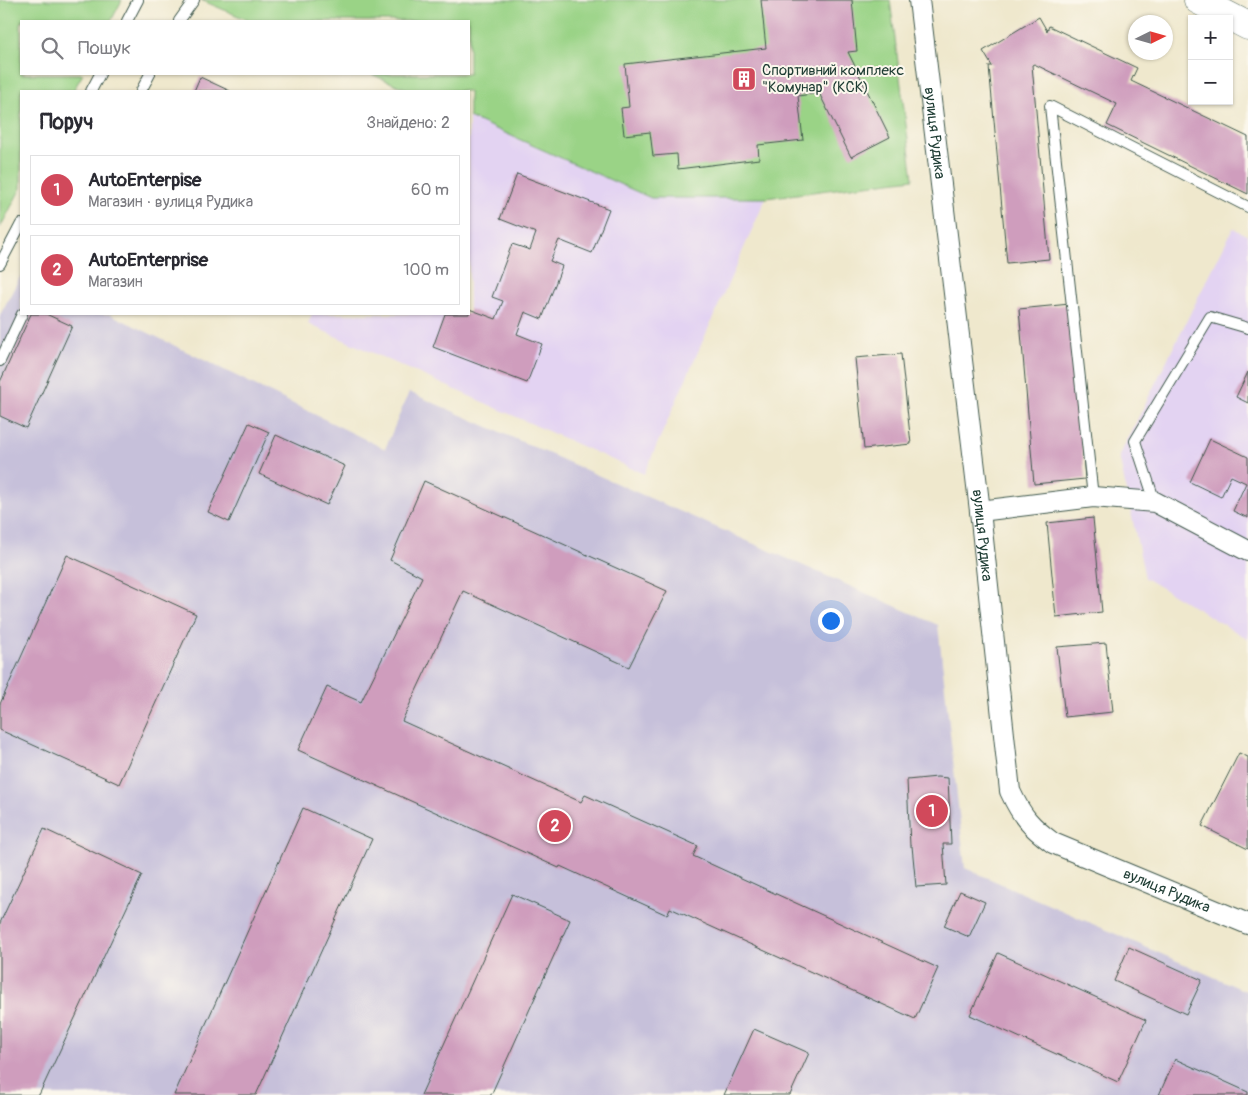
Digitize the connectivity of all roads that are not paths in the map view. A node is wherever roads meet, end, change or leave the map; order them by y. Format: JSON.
{"nodes":[{"id":1,"x":138,"y":0,"type":"edge"},
{"id":2,"x":194,"y":0,"type":"edge"},
{"id":3,"x":919,"y":0,"type":"edge"},
{"id":4,"x":1198,"y":0,"type":"edge"},
{"id":5,"x":128,"y":20,"type":"edge"},
{"id":6,"x":180,"y":20,"type":"edge"},
{"id":7,"x":1248,"y":26,"type":"edge"},
{"id":8,"x":99,"y":75,"type":"edge"},
{"id":9,"x":149,"y":75,"type":"edge"},
{"id":10,"x":92,"y":90,"type":"edge"},
{"id":11,"x":142,"y":90,"type":"edge"},
{"id":12,"x":1248,"y":207,"type":"edge"},
{"id":13,"x":20,"y":226,"type":"edge"},
{"id":14,"x":0,"y":264,"type":"edge"},
{"id":15,"x":22,"y":315,"type":"edge"},
{"id":16,"x":1248,"y":328,"type":"edge"},
{"id":17,"x":0,"y":361,"type":"edge"},
{"id":18,"x":1093,"y":497,"type":"junction"},
{"id":19,"x":1156,"y":502,"type":"junction"},
{"id":20,"x":980,"y":511,"type":"junction"},
{"id":21,"x":1248,"y":551,"type":"edge"},
{"id":22,"x":1248,"y":924,"type":"edge"}],
"edges":[{"from":1,"to":5,"type":"lane"},
{"from":2,"to":6,"type":"lane"},
{"from":3,"to":20,"type":"street","name":"вулиця Рудика"},
{"from":4,"to":7,"type":"street"},
{"from":8,"to":10,"type":"lane"},
{"from":9,"to":11,"type":"lane"},
{"from":12,"to":18,"type":"lane"},
{"from":13,"to":14,"type":"lane"},
{"from":15,"to":17,"type":"lane"},
{"from":16,"to":19,"type":"lane"},
{"from":18,"to":19,"type":"street"},
{"from":18,"to":20,"type":"street"},
{"from":19,"to":21,"type":"street"},
{"from":20,"to":22,"type":"street","name":"вулиця Рудика"}]}
